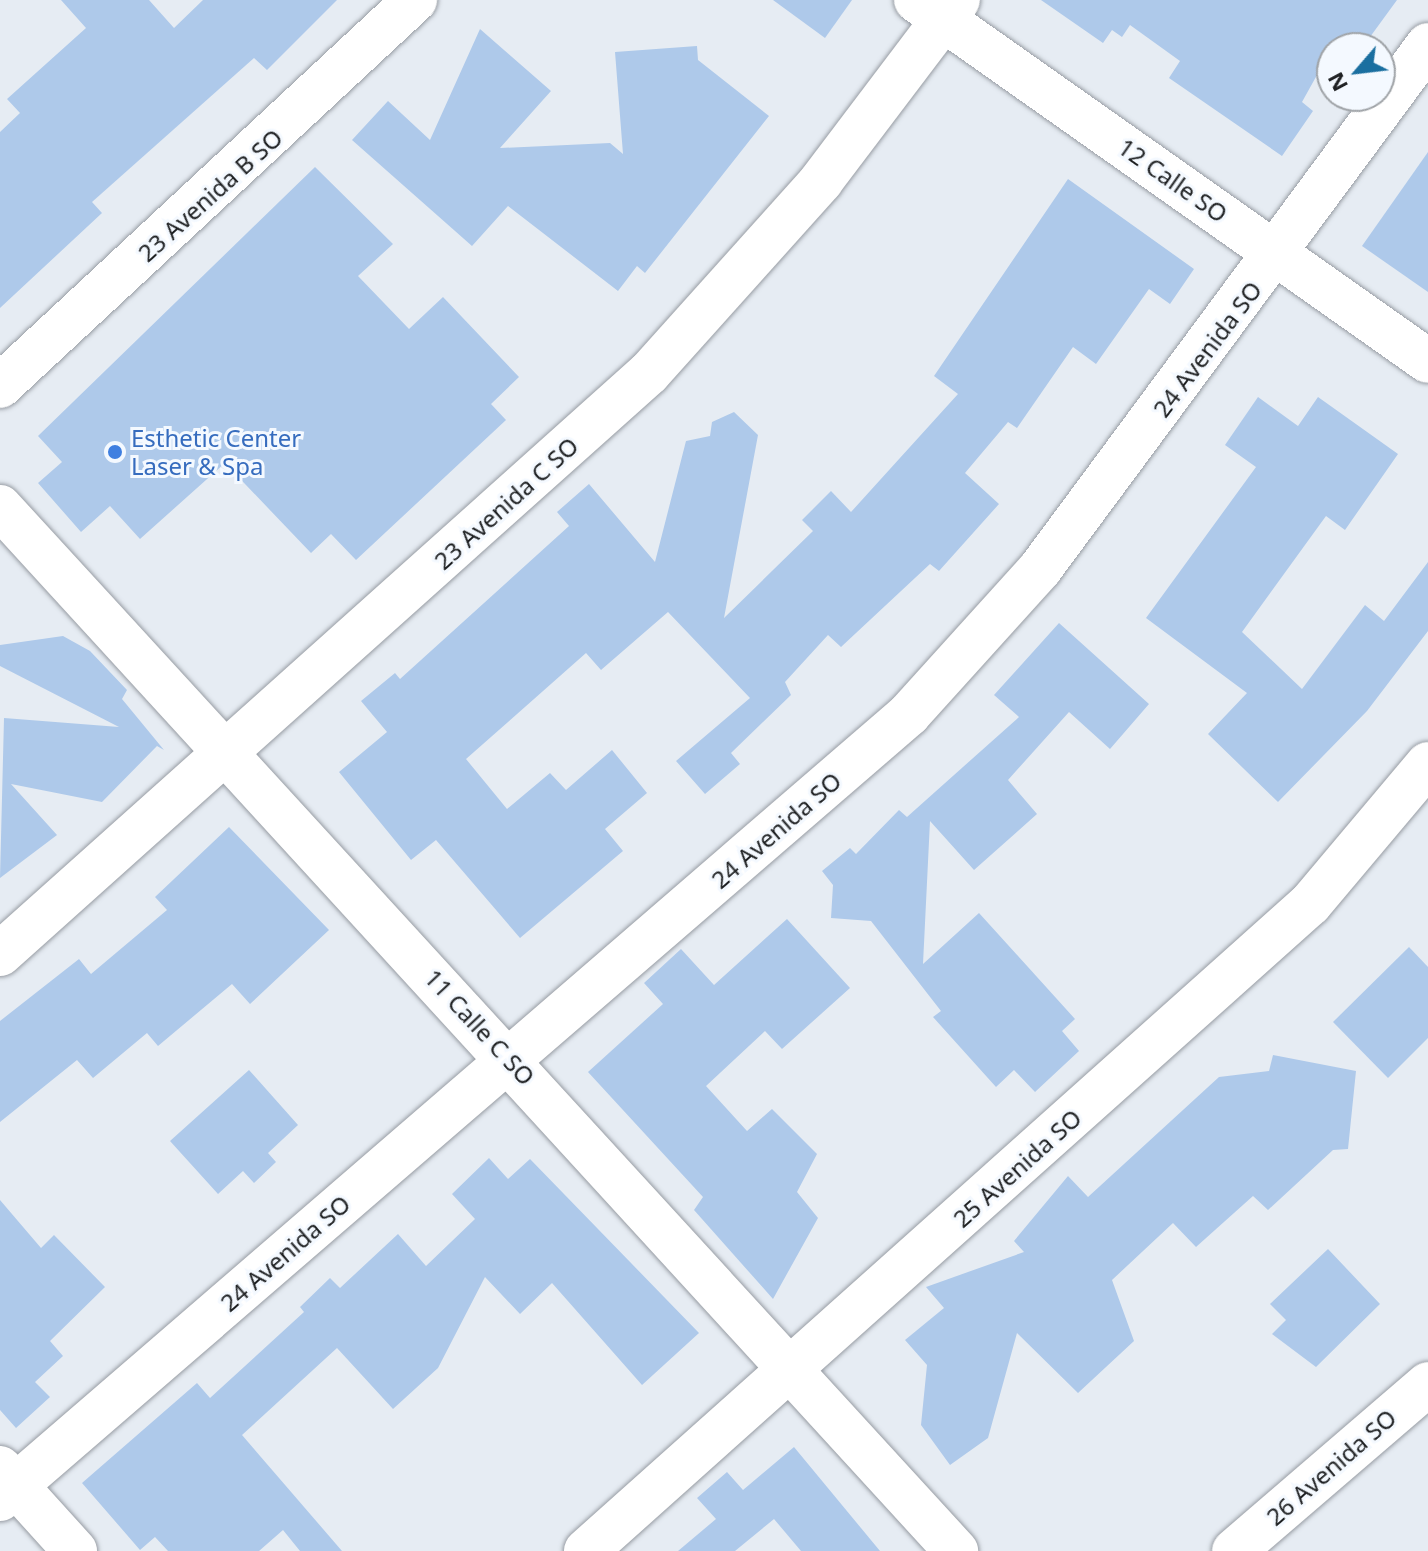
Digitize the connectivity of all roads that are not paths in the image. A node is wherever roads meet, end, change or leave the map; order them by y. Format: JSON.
{"nodes":[{"id":1,"x":415,"y":0,"type":"edge"},
{"id":2,"x":939,"y":7,"type":"edge"},
{"id":3,"x":1428,"y":45,"type":"edge"},
{"id":4,"x":1279,"y":254,"type":"junction"},
{"id":5,"x":1428,"y":361,"type":"edge"},
{"id":6,"x":0,"y":386,"type":"edge"},
{"id":7,"x":0,"y":507,"type":"edge"},
{"id":8,"x":228,"y":755,"type":"junction"},
{"id":9,"x":1428,"y":764,"type":"edge"},
{"id":10,"x":0,"y":954,"type":"edge"},
{"id":11,"x":510,"y":1060,"type":"junction"},
{"id":12,"x":793,"y":1370,"type":"junction"},
{"id":13,"x":1428,"y":1384,"type":"edge"},
{"id":14,"x":5,"y":1484,"type":"edge"},
{"id":15,"x":75,"y":1551,"type":"edge"},
{"id":16,"x":586,"y":1551,"type":"edge"},
{"id":17,"x":956,"y":1551,"type":"edge"},
{"id":18,"x":1234,"y":1551,"type":"edge"}],
"edges":[{"from":1,"to":6,"type":"street","name":"23 Avenida B SO"},
{"from":2,"to":4,"type":"street","name":"12 Calle SO"},
{"from":2,"to":8,"type":"street","name":"23 Avenida C SO"},
{"from":3,"to":4,"type":"street","name":"24 Avenida SO"},
{"from":4,"to":5,"type":"street","name":"12 Calle SO"},
{"from":4,"to":11,"type":"street","name":"24 Avenida SO"},
{"from":7,"to":8,"type":"street","name":"11 Calle C SO"},
{"from":8,"to":10,"type":"street","name":"23 Avenida C SO"},
{"from":8,"to":11,"type":"street","name":"11 Calle C SO"},
{"from":9,"to":12,"type":"street","name":"25 Avenida SO"},
{"from":11,"to":12,"type":"street","name":"11 Calle C SO"},
{"from":11,"to":14,"type":"street","name":"24 Avenida SO"},
{"from":12,"to":16,"type":"street","name":"25 Avenida SO"},
{"from":12,"to":17,"type":"street","name":"11 Calle C SO"},
{"from":13,"to":18,"type":"street","name":"26 Avenida SO"},
{"from":14,"to":15,"type":"street"}]}
